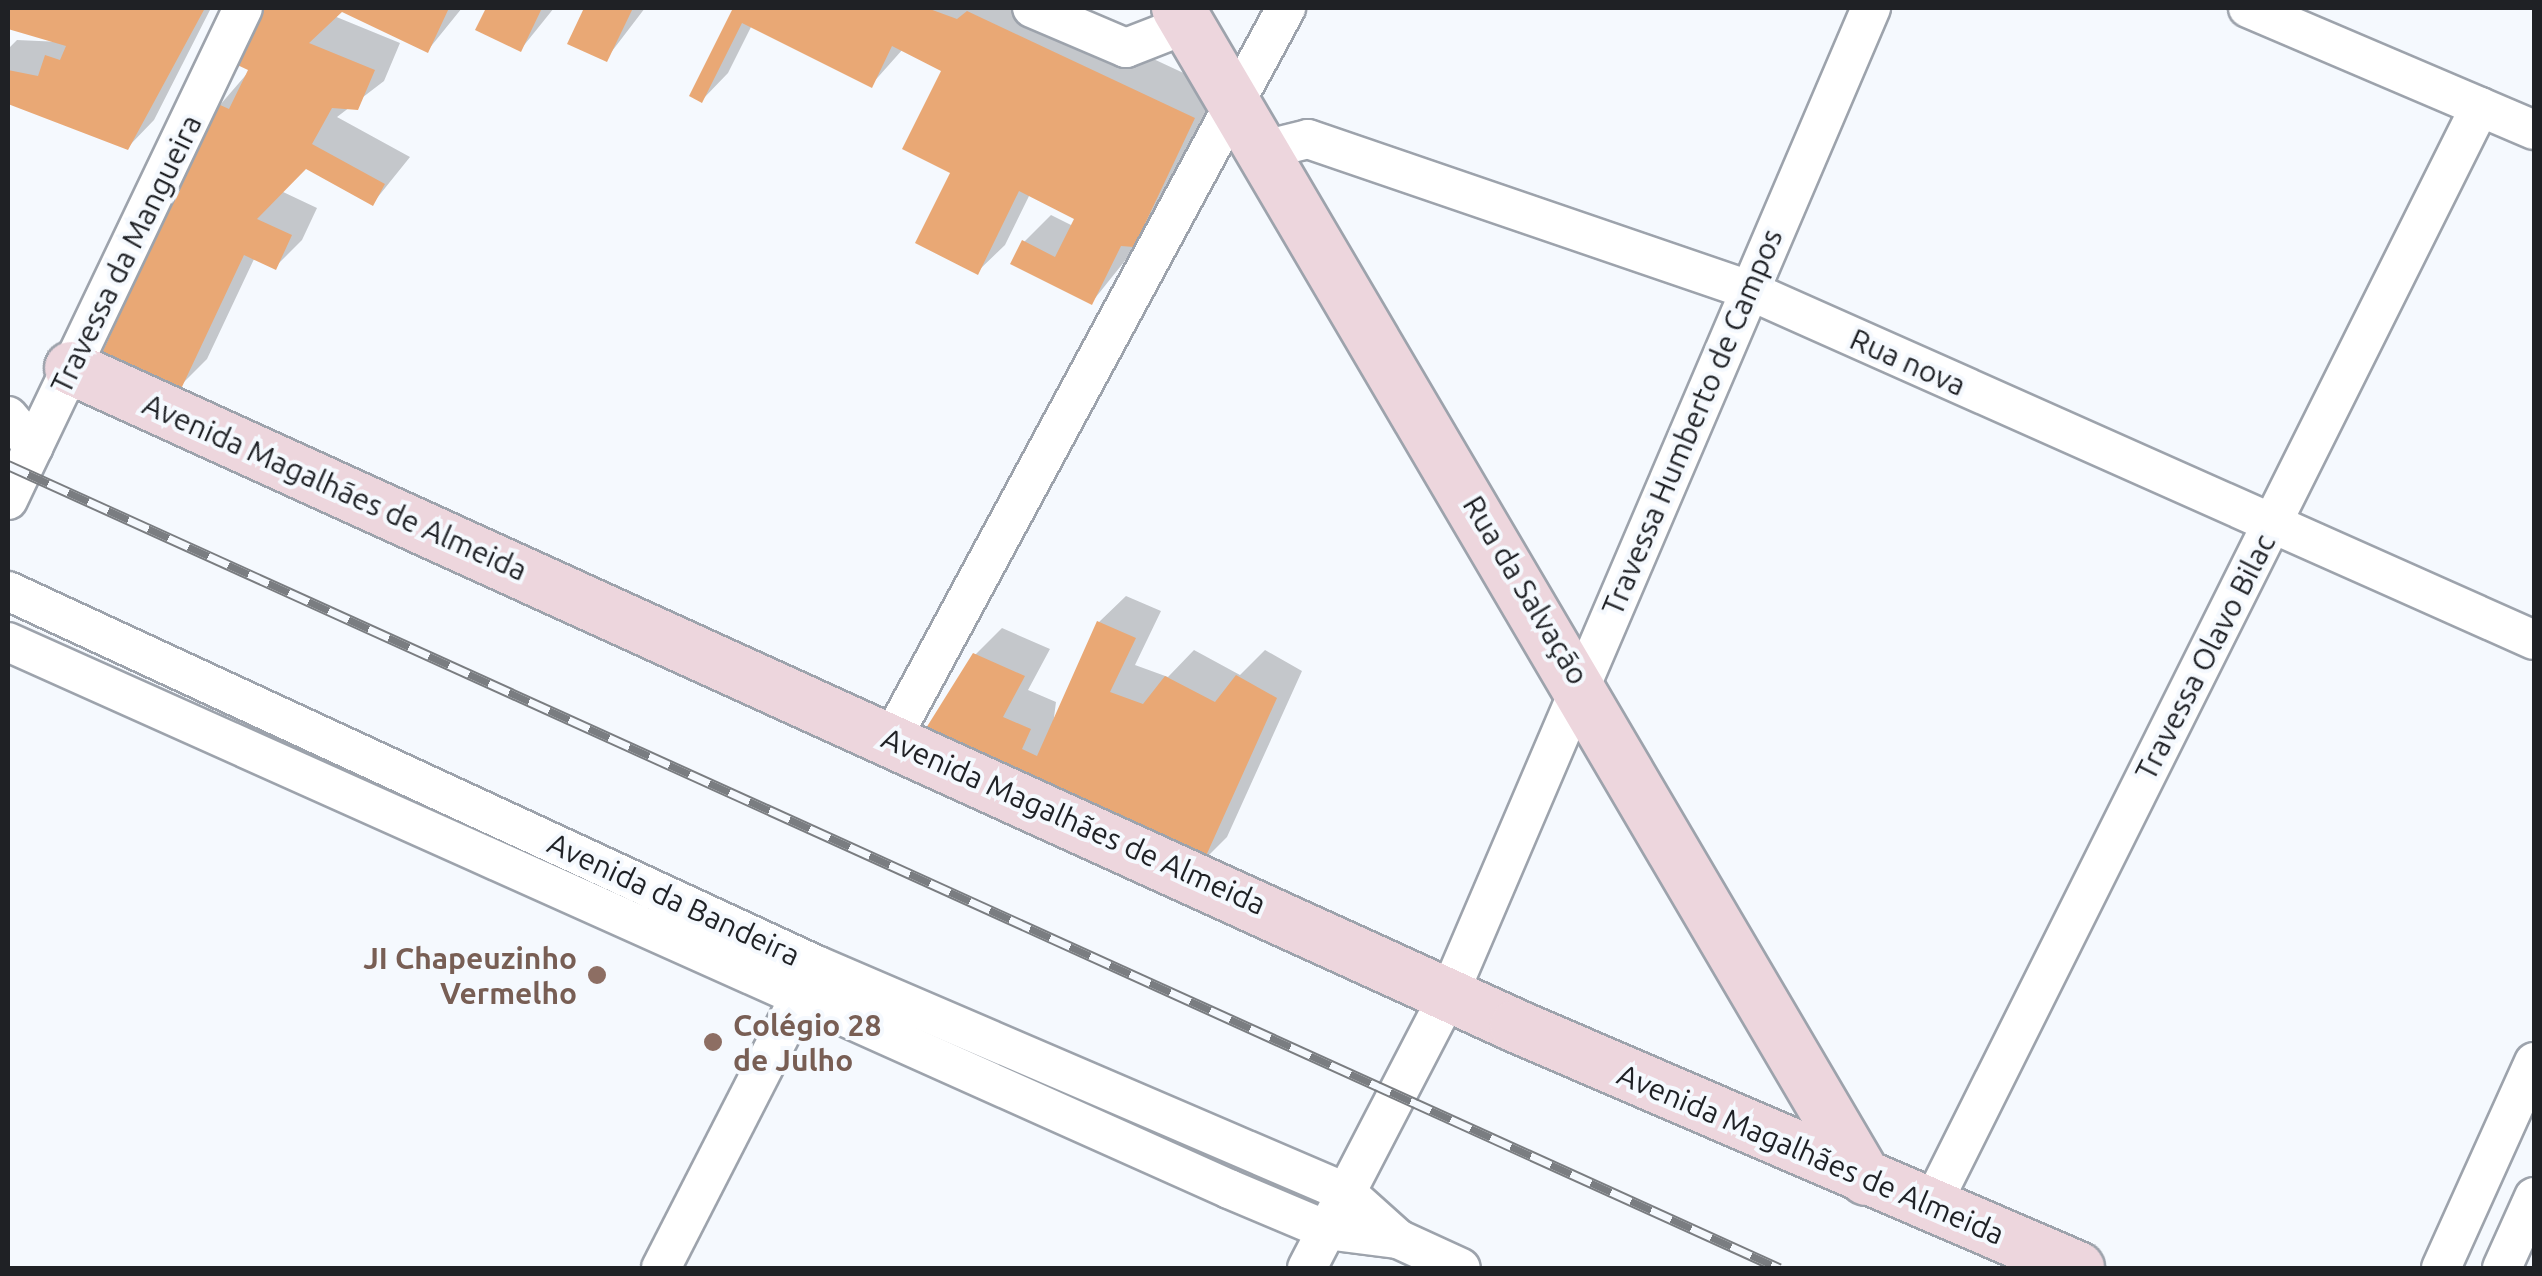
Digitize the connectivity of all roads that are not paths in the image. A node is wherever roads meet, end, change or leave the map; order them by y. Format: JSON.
{"nodes":[{"id":1,"x":244,"y":8,"type":"edge"},
{"id":2,"x":1032,"y":8,"type":"edge"},
{"id":3,"x":1286,"y":8,"type":"edge"},
{"id":4,"x":1871,"y":8,"type":"edge"},
{"id":5,"x":2248,"y":8,"type":"edge"},
{"id":6,"x":1182,"y":16,"type":"edge"},
{"id":7,"x":1234,"y":91,"type":"junction"},
{"id":8,"x":2480,"y":106,"type":"junction"},
{"id":9,"x":2534,"y":130,"type":"edge"},
{"id":10,"x":1264,"y":150,"type":"junction"},
{"id":11,"x":1748,"y":290,"type":"junction"},
{"id":12,"x":71,"y":368,"type":"junction"},
{"id":13,"x":8,"y":416,"type":"edge"},
{"id":14,"x":34,"y":447,"type":"junction"},
{"id":15,"x":8,"y":500,"type":"edge"},
{"id":16,"x":2272,"y":524,"type":"junction"},
{"id":17,"x":8,"y":591,"type":"edge"},
{"id":18,"x":2534,"y":640,"type":"edge"},
{"id":19,"x":8,"y":642,"type":"edge"},
{"id":20,"x":1581,"y":682,"type":"junction"},
{"id":21,"x":892,"y":738,"type":"junction"},
{"id":22,"x":808,"y":982,"type":"junction"},
{"id":23,"x":1449,"y":994,"type":"junction"},
{"id":24,"x":2534,"y":1062,"type":"edge"},
{"id":25,"x":1866,"y":1179,"type":"junction"},
{"id":26,"x":1346,"y":1192,"type":"junction"},
{"id":27,"x":2534,"y":1197,"type":"edge"},
{"id":28,"x":1930,"y":1208,"type":"junction"},
{"id":29,"x":1326,"y":1230,"type":"junction"},
{"id":30,"x":1398,"y":1239,"type":"junction"},
{"id":31,"x":661,"y":1268,"type":"edge"},
{"id":32,"x":1307,"y":1268,"type":"edge"},
{"id":33,"x":1461,"y":1268,"type":"edge"},
{"id":34,"x":2078,"y":1268,"type":"edge"},
{"id":35,"x":2441,"y":1268,"type":"edge"},
{"id":36,"x":2503,"y":1268,"type":"edge"}],
"edges":[{"from":1,"to":12,"type":"street","name":"Travessa da Mangueira"},
{"from":2,"to":6,"type":"street"},
{"from":3,"to":7,"type":"street"},
{"from":4,"to":11,"type":"street","name":"Travessa Humberto de Campos"},
{"from":5,"to":8,"type":"street"},
{"from":6,"to":7,"type":"street","name":"Rua da Salvação"},
{"from":7,"to":10,"type":"street","name":"Rua da Salvação"},
{"from":7,"to":21,"type":"street"},
{"from":8,"to":9,"type":"street"},
{"from":8,"to":16,"type":"street","name":"Travessa Olavo Bilac"},
{"from":10,"to":11,"type":"street","name":"Rua nova"},
{"from":10,"to":20,"type":"street","name":"Rua da Salvação"},
{"from":11,"to":16,"type":"street","name":"Rua nova"},
{"from":11,"to":20,"type":"street","name":"Travessa Humberto de Campos"},
{"from":12,"to":14,"type":"street","name":"Travessa da Mangueira"},
{"from":12,"to":21,"type":"street","name":"Avenida Magalhães de Almeida"},
{"from":13,"to":14,"type":"street"},
{"from":14,"to":15,"type":"street","name":"Travessa da Mangueira"},
{"from":16,"to":18,"type":"street","name":"Rua nova"},
{"from":16,"to":28,"type":"street","name":"Travessa Olavo Bilac"},
{"from":17,"to":22,"type":"street","name":"Avenida da Bandeira"},
{"from":19,"to":22,"type":"street","name":"Avenida da Bandeira"},
{"from":20,"to":23,"type":"street","name":"Travessa Humberto de Campos"},
{"from":20,"to":25,"type":"street","name":"Rua da Salvação"},
{"from":21,"to":23,"type":"street","name":"Avenida Magalhães de Almeida"},
{"from":22,"to":26,"type":"street","name":"Avenida da Bandeira"},
{"from":22,"to":29,"type":"street","name":"Avenida da Bandeira"},
{"from":22,"to":31,"type":"street"},
{"from":23,"to":25,"type":"street","name":"Avenida Magalhães de Almeida"},
{"from":23,"to":26,"type":"street","name":"Travessa Humberto de Campos"},
{"from":24,"to":35,"type":"street"},
{"from":25,"to":28,"type":"street","name":"Avenida Magalhães de Almeida"},
{"from":26,"to":29,"type":"street","name":"Travessa Humberto de Campos"},
{"from":26,"to":30,"type":"street"},
{"from":27,"to":36,"type":"street"},
{"from":28,"to":34,"type":"street","name":"Avenida Magalhães de Almeida"},
{"from":29,"to":30,"type":"street"},
{"from":29,"to":32,"type":"street","name":"Travessa Humberto de Campos"},
{"from":30,"to":33,"type":"street"}]}
